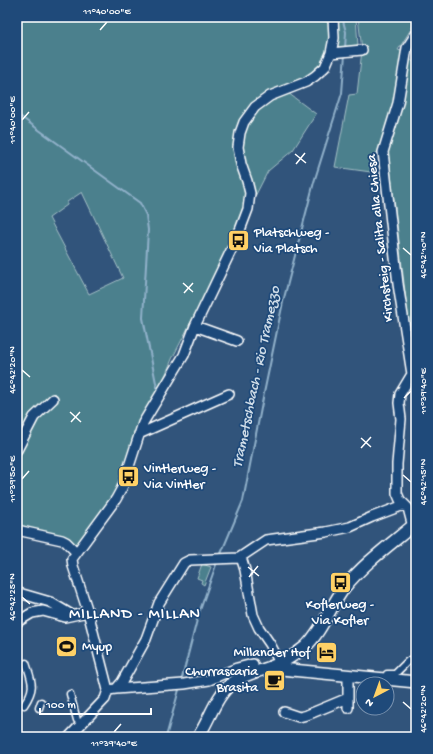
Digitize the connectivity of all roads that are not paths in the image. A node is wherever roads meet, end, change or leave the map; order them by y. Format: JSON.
{"nodes":[{"id":1,"x":333,"y":17,"type":"edge"},
{"id":2,"x":416,"y":34,"type":"edge"},
{"id":3,"x":359,"y":51,"type":"dead end"},
{"id":4,"x":333,"y":53,"type":"junction"},
{"id":5,"x":195,"y":326,"type":"junction"},
{"id":6,"x":237,"y":341,"type":"dead end"},
{"id":7,"x":229,"y":394,"type":"dead end"},
{"id":8,"x":53,"y":399,"type":"dead end"},
{"id":9,"x":139,"y":434,"type":"junction"},
{"id":10,"x":17,"y":450,"type":"edge"},
{"id":11,"x":409,"y":506,"type":"edge"},
{"id":12,"x":415,"y":527,"type":"edge"},
{"id":13,"x":17,"y":530,"type":"edge"},
{"id":14,"x":76,"y":552,"type":"junction"},
{"id":15,"x":241,"y":557,"type":"junction"},
{"id":16,"x":19,"y":593,"type":"dead end"},
{"id":17,"x":88,"y":612,"type":"junction"},
{"id":18,"x":72,"y":615,"type":"junction"},
{"id":19,"x":17,"y":622,"type":"edge"},
{"id":20,"x":298,"y":653,"type":"junction"},
{"id":21,"x":416,"y":660,"type":"edge"},
{"id":22,"x":26,"y":663,"type":"dead end"},
{"id":23,"x":280,"y":663,"type":"junction"},
{"id":24,"x":253,"y":664,"type":"dead end"},
{"id":25,"x":269,"y":668,"type":"junction"},
{"id":26,"x":300,"y":670,"type":"junction"},
{"id":27,"x":386,"y":674,"type":"dead end"},
{"id":28,"x":348,"y":676,"type":"junction"},
{"id":29,"x":416,"y":682,"type":"edge"},
{"id":30,"x":112,"y":689,"type":"junction"},
{"id":31,"x":70,"y":694,"type":"dead end"},
{"id":32,"x":348,"y":698,"type":"junction"},
{"id":33,"x":24,"y":705,"type":"dead end"},
{"id":34,"x":348,"y":708,"type":"dead end"},
{"id":35,"x":284,"y":712,"type":"dead end"},
{"id":36,"x":77,"y":720,"type":"dead end"},
{"id":37,"x":69,"y":737,"type":"edge"},
{"id":38,"x":198,"y":737,"type":"edge"}],
"edges":[{"from":1,"to":4,"type":"street"},
{"from":2,"to":11,"type":"street","name":"Kirchsteig - Salita alla Chiesa"},
{"from":3,"to":4,"type":"street"},
{"from":4,"to":5,"type":"street"},
{"from":5,"to":6,"type":"street"},
{"from":5,"to":9,"type":"street"},
{"from":7,"to":9,"type":"street"},
{"from":8,"to":10,"type":"street"},
{"from":9,"to":14,"type":"street"},
{"from":11,"to":12,"type":"street","name":"Kirchsteig - Salita alla Chiesa"},
{"from":11,"to":15,"type":"street"},
{"from":12,"to":20,"type":"street"},
{"from":13,"to":14,"type":"street"},
{"from":14,"to":17,"type":"street"},
{"from":15,"to":23,"type":"street"},
{"from":15,"to":30,"type":"street"},
{"from":16,"to":18,"type":"street"},
{"from":17,"to":18,"type":"street"},
{"from":17,"to":30,"type":"street"},
{"from":18,"to":19,"type":"street"},
{"from":20,"to":23,"type":"street"},
{"from":20,"to":26,"type":"street"},
{"from":21,"to":27,"type":"street"},
{"from":22,"to":33,"type":"street"},
{"from":23,"to":25,"type":"street"},
{"from":24,"to":30,"type":"street"},
{"from":25,"to":26,"type":"street"},
{"from":25,"to":38,"type":"street"},
{"from":26,"to":28,"type":"street"},
{"from":28,"to":29,"type":"street"},
{"from":28,"to":32,"type":"street"},
{"from":30,"to":37,"type":"street"},
{"from":31,"to":36,"type":"street"},
{"from":32,"to":34,"type":"street"},
{"from":32,"to":35,"type":"street"}]}
